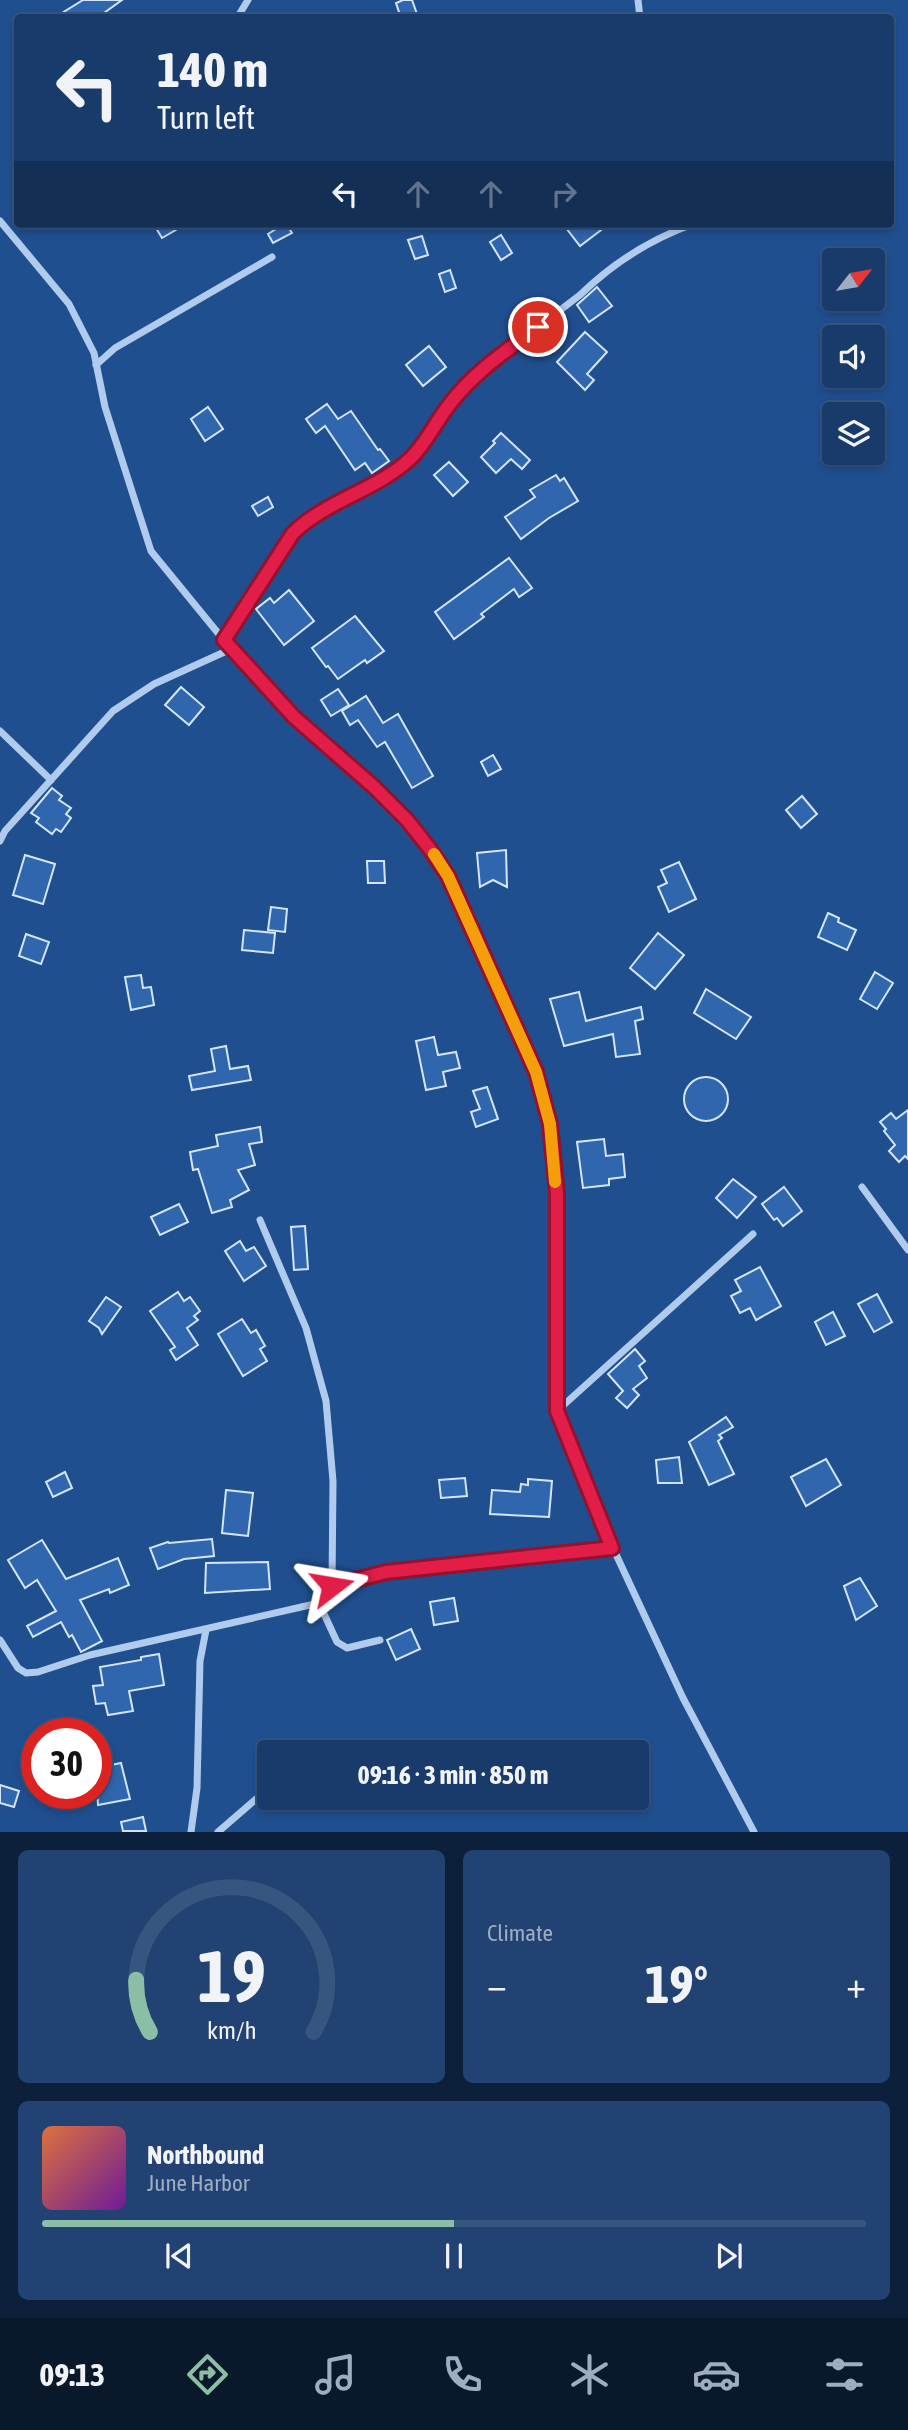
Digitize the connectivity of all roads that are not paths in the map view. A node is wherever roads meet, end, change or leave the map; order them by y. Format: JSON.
{"nodes":[{"id":1,"x":0,"y":221,"type":"edge"},
{"id":2,"x":14,"y":227,"type":"edge"},
{"id":3,"x":684,"y":228,"type":"edge"},
{"id":4,"x":9,"y":231,"type":"junction"},
{"id":5,"x":272,"y":257,"type":"dead end"},
{"id":6,"x":96,"y":365,"type":"junction"},
{"id":7,"x":224,"y":640,"type":"junction"},
{"id":8,"x":231,"y":649,"type":"junction"},
{"id":9,"x":0,"y":731,"type":"edge"},
{"id":10,"x":51,"y":780,"type":"junction"},
{"id":11,"x":0,"y":841,"type":"edge"},
{"id":12,"x":862,"y":1187,"type":"dead end"},
{"id":13,"x":260,"y":1220,"type":"dead end"},
{"id":14,"x":753,"y":1234,"type":"dead end"},
{"id":15,"x":908,"y":1250,"type":"edge"},
{"id":16,"x":557,"y":1411,"type":"junction"},
{"id":17,"x":612,"y":1548,"type":"junction"},
{"id":18,"x":332,"y":1586,"type":"junction"},
{"id":19,"x":320,"y":1603,"type":"junction"},
{"id":20,"x":206,"y":1630,"type":"junction"},
{"id":21,"x":0,"y":1640,"type":"edge"},
{"id":22,"x":380,"y":1640,"type":"dead end"},
{"id":23,"x":257,"y":1798,"type":"edge"},
{"id":24,"x":191,"y":1832,"type":"edge"},
{"id":25,"x":218,"y":1832,"type":"edge"},
{"id":26,"x":754,"y":1832,"type":"edge"}],
"edges":[{"from":1,"to":4,"type":"street"},
{"from":2,"to":4,"type":"street"},
{"from":3,"to":7,"type":"street"},
{"from":4,"to":6,"type":"street"},
{"from":5,"to":6,"type":"street"},
{"from":6,"to":7,"type":"street"},
{"from":7,"to":8,"type":"street"},
{"from":8,"to":10,"type":"street"},
{"from":8,"to":16,"type":"street"},
{"from":9,"to":10,"type":"street"},
{"from":10,"to":11,"type":"street"},
{"from":12,"to":15,"type":"street"},
{"from":13,"to":18,"type":"street"},
{"from":14,"to":16,"type":"street"},
{"from":16,"to":17,"type":"street"},
{"from":17,"to":18,"type":"street"},
{"from":17,"to":26,"type":"street"},
{"from":18,"to":19,"type":"street"},
{"from":19,"to":20,"type":"street"},
{"from":19,"to":22,"type":"street"},
{"from":20,"to":21,"type":"street"},
{"from":20,"to":24,"type":"street"},
{"from":23,"to":25,"type":"street"}]}
